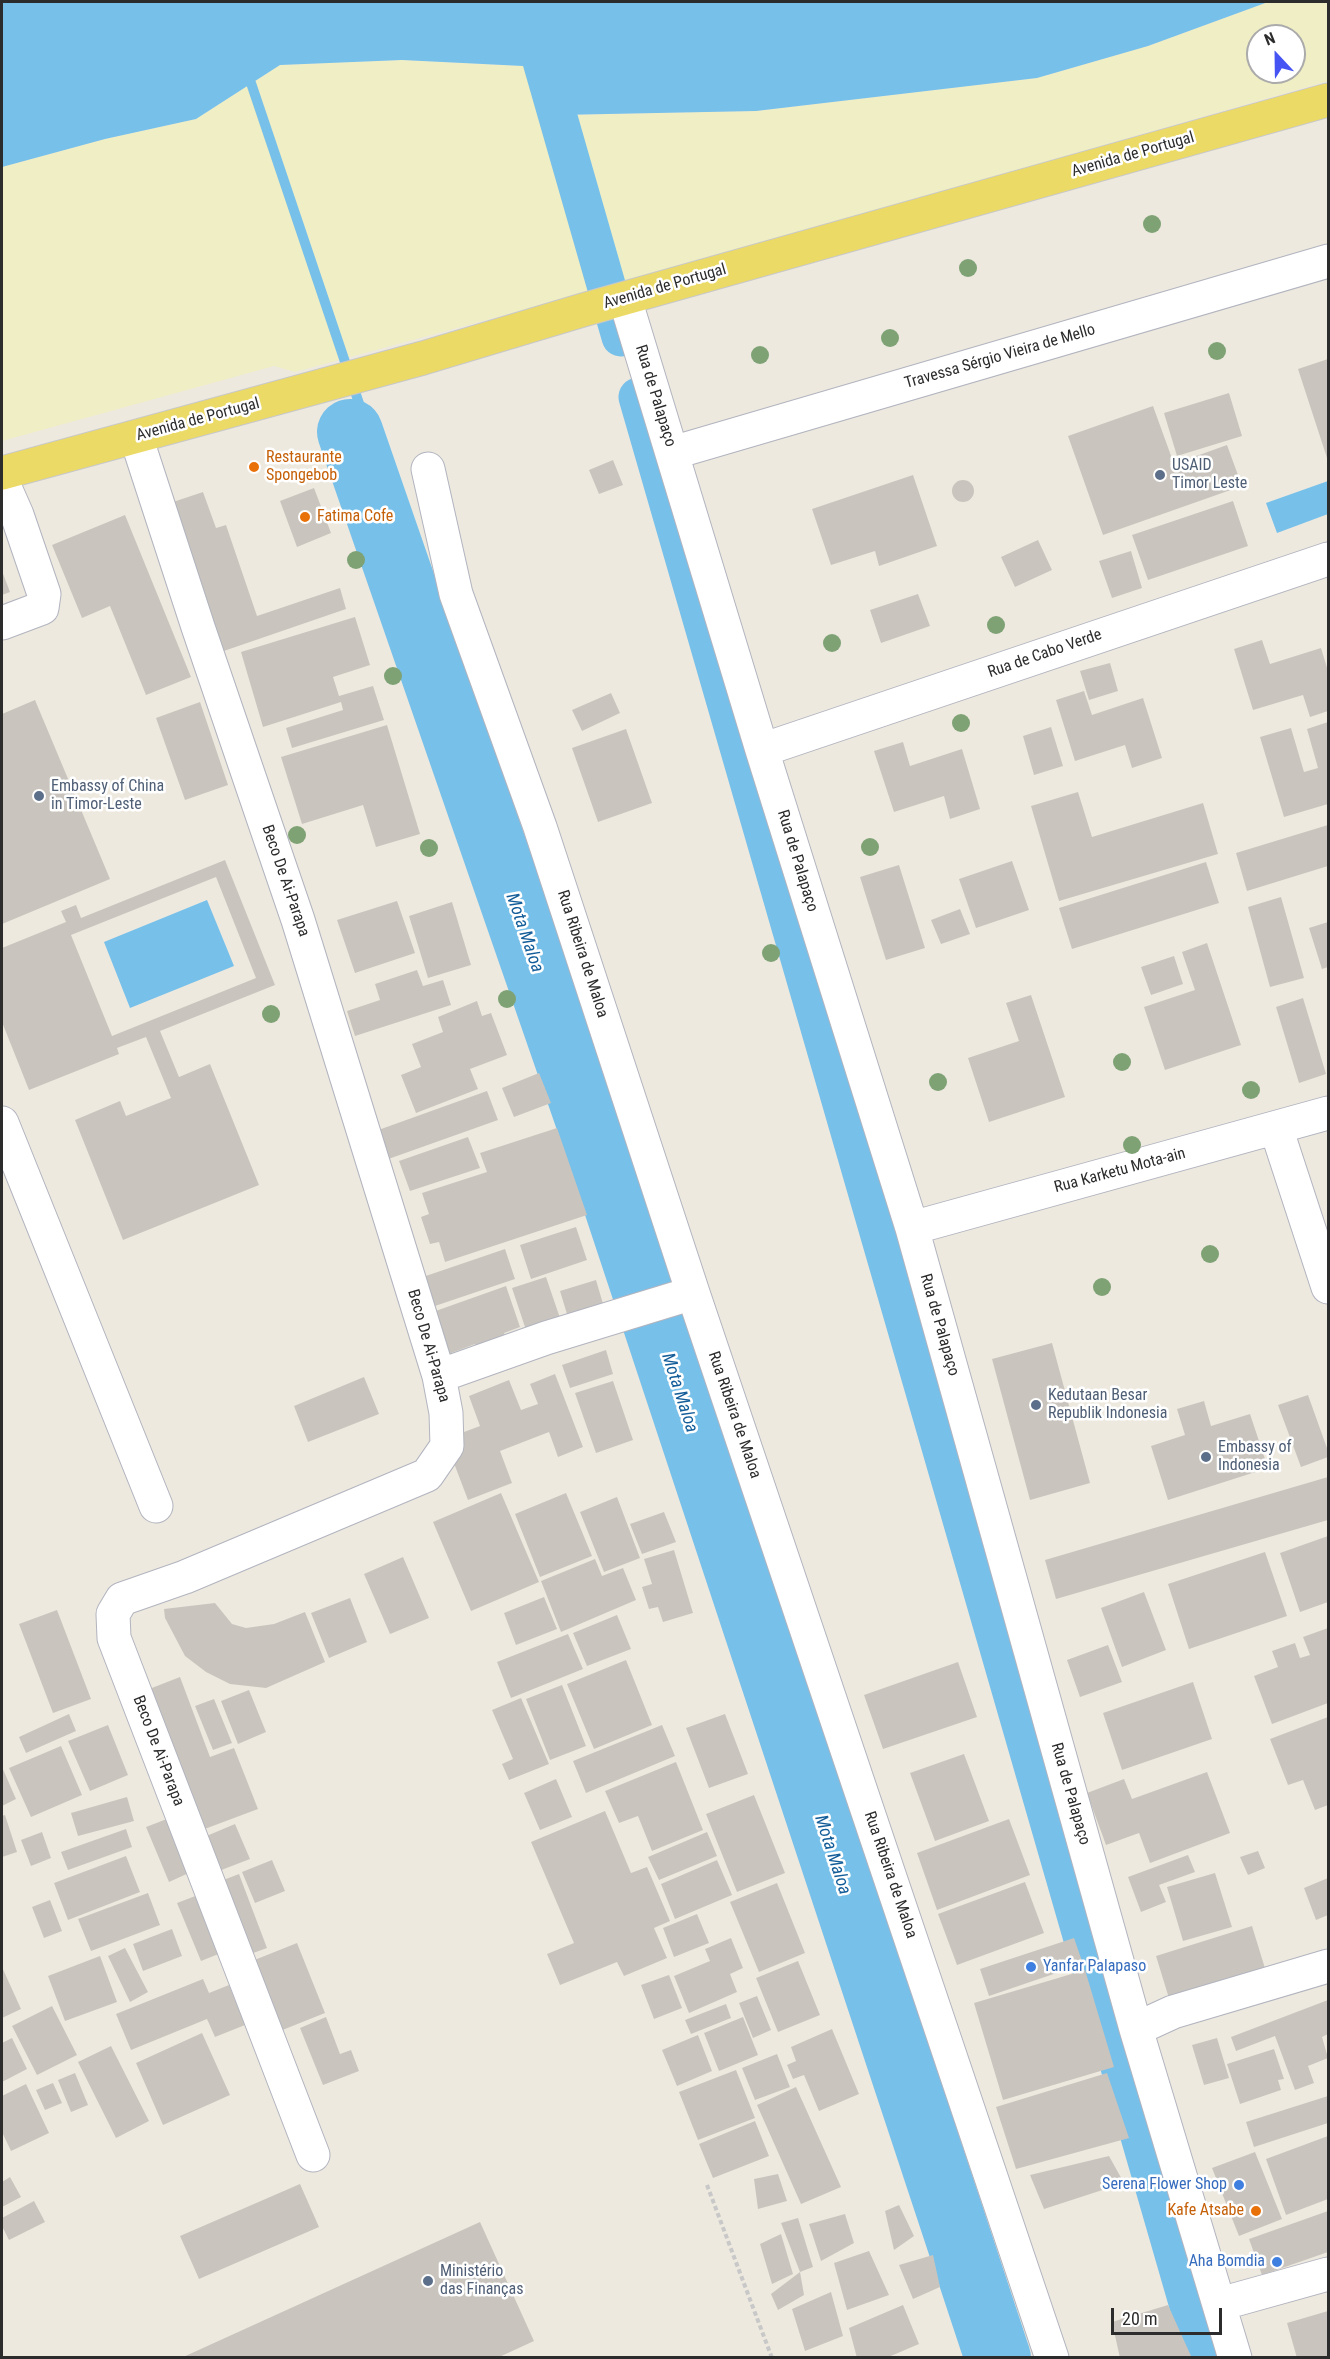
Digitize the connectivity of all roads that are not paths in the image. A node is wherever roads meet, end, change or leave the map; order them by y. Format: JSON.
{"nodes":[{"id":1,"x":1329,"y":100,"type":"edge"},
{"id":2,"x":1329,"y":261,"type":"edge"},
{"id":3,"x":625,"y":299,"type":"junction"},
{"id":4,"x":136,"y":437,"type":"junction"},
{"id":5,"x":672,"y":453,"type":"junction"},
{"id":6,"x":428,"y":469,"type":"dead end"},
{"id":7,"x":2,"y":473,"type":"edge"},
{"id":8,"x":2,"y":481,"type":"edge"},
{"id":9,"x":1329,"y":559,"type":"edge"},
{"id":10,"x":2,"y":623,"type":"edge"},
{"id":11,"x":762,"y":750,"type":"junction"},
{"id":12,"x":1329,"y":1113,"type":"edge"},
{"id":13,"x":2,"y":1123,"type":"edge"},
{"id":14,"x":1276,"y":1128,"type":"junction"},
{"id":15,"x":912,"y":1228,"type":"junction"},
{"id":16,"x":1329,"y":1287,"type":"edge"},
{"id":17,"x":693,"y":1293,"type":"junction"},
{"id":18,"x":439,"y":1376,"type":"junction"},
{"id":19,"x":156,"y":1506,"type":"dead end"},
{"id":20,"x":1329,"y":1966,"type":"edge"},
{"id":21,"x":1136,"y":2029,"type":"junction"},
{"id":22,"x":313,"y":2155,"type":"dead end"},
{"id":23,"x":1329,"y":2274,"type":"edge"},
{"id":24,"x":1220,"y":2304,"type":"junction"},
{"id":25,"x":1052,"y":2358,"type":"edge"},
{"id":26,"x":1235,"y":2358,"type":"edge"}],
"edges":[{"from":1,"to":3,"type":"main road","name":"Avenida de Portugal"},
{"from":2,"to":5,"type":"street","name":"Travessa Sérgio Vieira de Mello"},
{"from":3,"to":4,"type":"main road","name":"Avenida de Portugal"},
{"from":3,"to":5,"type":"street","name":"Rua de Palapaço"},
{"from":4,"to":7,"type":"main road","name":"Avenida de Portugal"},
{"from":4,"to":18,"type":"street","name":"Beco De Ai-Parapa"},
{"from":5,"to":11,"type":"street","name":"Rua de Palapaço"},
{"from":6,"to":17,"type":"street","name":"Rua Ribeira de Maloa"},
{"from":8,"to":10,"type":"street"},
{"from":9,"to":11,"type":"street","name":"Rua de Cabo Verde"},
{"from":11,"to":15,"type":"street","name":"Rua de Palapaço"},
{"from":12,"to":14,"type":"street","name":"Rua Karketu Mota-ain"},
{"from":13,"to":19,"type":"street"},
{"from":14,"to":15,"type":"street","name":"Rua Karketu Mota-ain"},
{"from":14,"to":16,"type":"street"},
{"from":15,"to":21,"type":"street","name":"Rua de Palapaço"},
{"from":17,"to":18,"type":"street"},
{"from":17,"to":25,"type":"street","name":"Rua Ribeira de Maloa"},
{"from":18,"to":22,"type":"street","name":"Beco De Ai-Parapa"},
{"from":20,"to":21,"type":"street"},
{"from":21,"to":24,"type":"street","name":"Rua de Palapaço"},
{"from":23,"to":24,"type":"street"},
{"from":24,"to":26,"type":"street","name":"Rua de Palapaço"}]}
